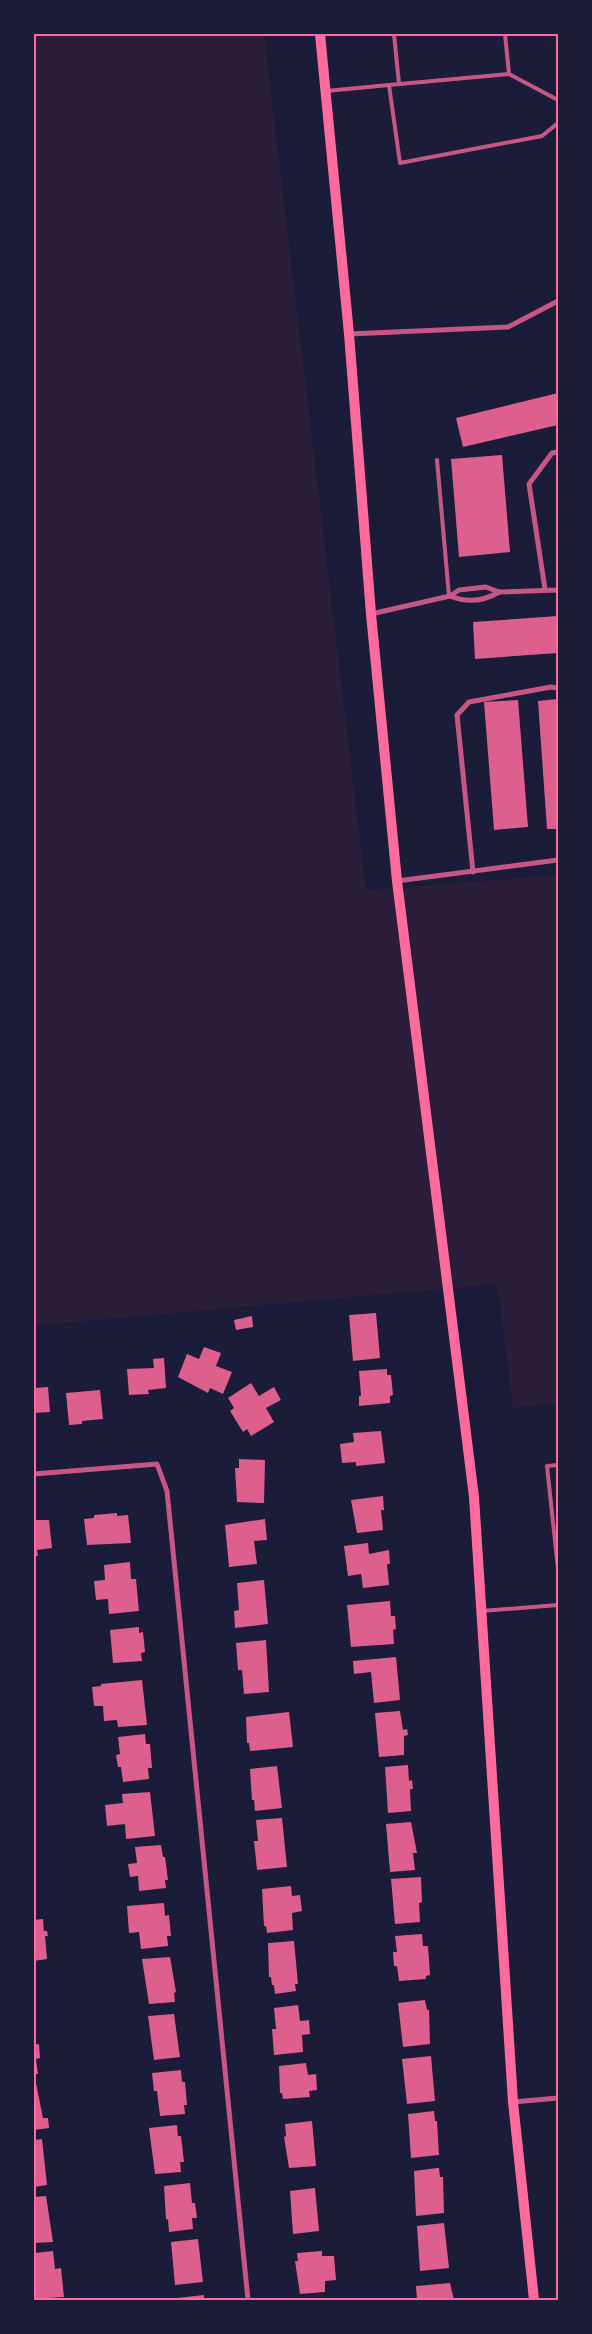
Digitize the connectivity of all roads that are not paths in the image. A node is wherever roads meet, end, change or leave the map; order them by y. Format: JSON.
{"nodes":[{"id":1,"x":320,"y":34,"type":"edge"},
{"id":2,"x":394,"y":34,"type":"edge"},
{"id":3,"x":505,"y":34,"type":"edge"},
{"id":4,"x":509,"y":74,"type":"junction"},
{"id":5,"x":399,"y":84,"type":"junction"},
{"id":6,"x":389,"y":85,"type":"junction"},
{"id":7,"x":325,"y":91,"type":"junction"},
{"id":8,"x":558,"y":100,"type":"edge"},
{"id":9,"x":558,"y":123,"type":"edge"},
{"id":10,"x":558,"y":301,"type":"edge"},
{"id":11,"x":349,"y":334,"type":"junction"},
{"id":12,"x":558,"y":452,"type":"edge"},
{"id":13,"x":437,"y":460,"type":"dead end"},
{"id":14,"x":545,"y":589,"type":"junction"},
{"id":15,"x":558,"y":590,"type":"edge"},
{"id":16,"x":499,"y":592,"type":"junction"},
{"id":17,"x":450,"y":596,"type":"junction"},
{"id":18,"x":371,"y":614,"type":"junction"},
{"id":19,"x":558,"y":688,"type":"edge"},
{"id":20,"x":558,"y":860,"type":"edge"},
{"id":21,"x":473,"y":872,"type":"junction"},
{"id":22,"x":396,"y":880,"type":"junction"},
{"id":23,"x":558,"y":1465,"type":"edge"},
{"id":24,"x":34,"y":1474,"type":"edge"},
{"id":25,"x":558,"y":1569,"type":"edge"},
{"id":26,"x":558,"y":1605,"type":"edge"},
{"id":27,"x":482,"y":1612,"type":"junction"},
{"id":28,"x":558,"y":2098,"type":"edge"},
{"id":29,"x":514,"y":2102,"type":"junction"},
{"id":30,"x":248,"y":2300,"type":"edge"},
{"id":31,"x":534,"y":2300,"type":"edge"}],
"edges":[{"from":1,"to":7,"type":"main road"},
{"from":2,"to":5,"type":"lane"},
{"from":3,"to":4,"type":"lane"},
{"from":4,"to":5,"type":"lane"},
{"from":4,"to":8,"type":"lane"},
{"from":5,"to":6,"type":"lane"},
{"from":6,"to":7,"type":"lane"},
{"from":6,"to":9,"type":"lane"},
{"from":7,"to":11,"type":"main road"},
{"from":10,"to":11,"type":"street"},
{"from":11,"to":18,"type":"main road"},
{"from":12,"to":14,"type":"street"},
{"from":13,"to":17,"type":"lane"},
{"from":14,"to":15,"type":"street"},
{"from":14,"to":16,"type":"street"},
{"from":16,"to":17,"type":"street"},
{"from":16,"to":17,"type":"street"},
{"from":17,"to":18,"type":"street"},
{"from":18,"to":22,"type":"main road"},
{"from":19,"to":21,"type":"street"},
{"from":20,"to":21,"type":"street"},
{"from":21,"to":22,"type":"street"},
{"from":22,"to":27,"type":"main road"},
{"from":23,"to":25,"type":"lane"},
{"from":24,"to":30,"type":"street"},
{"from":26,"to":27,"type":"lane"},
{"from":27,"to":29,"type":"main road"},
{"from":28,"to":29,"type":"street"},
{"from":29,"to":31,"type":"main road"}]}
